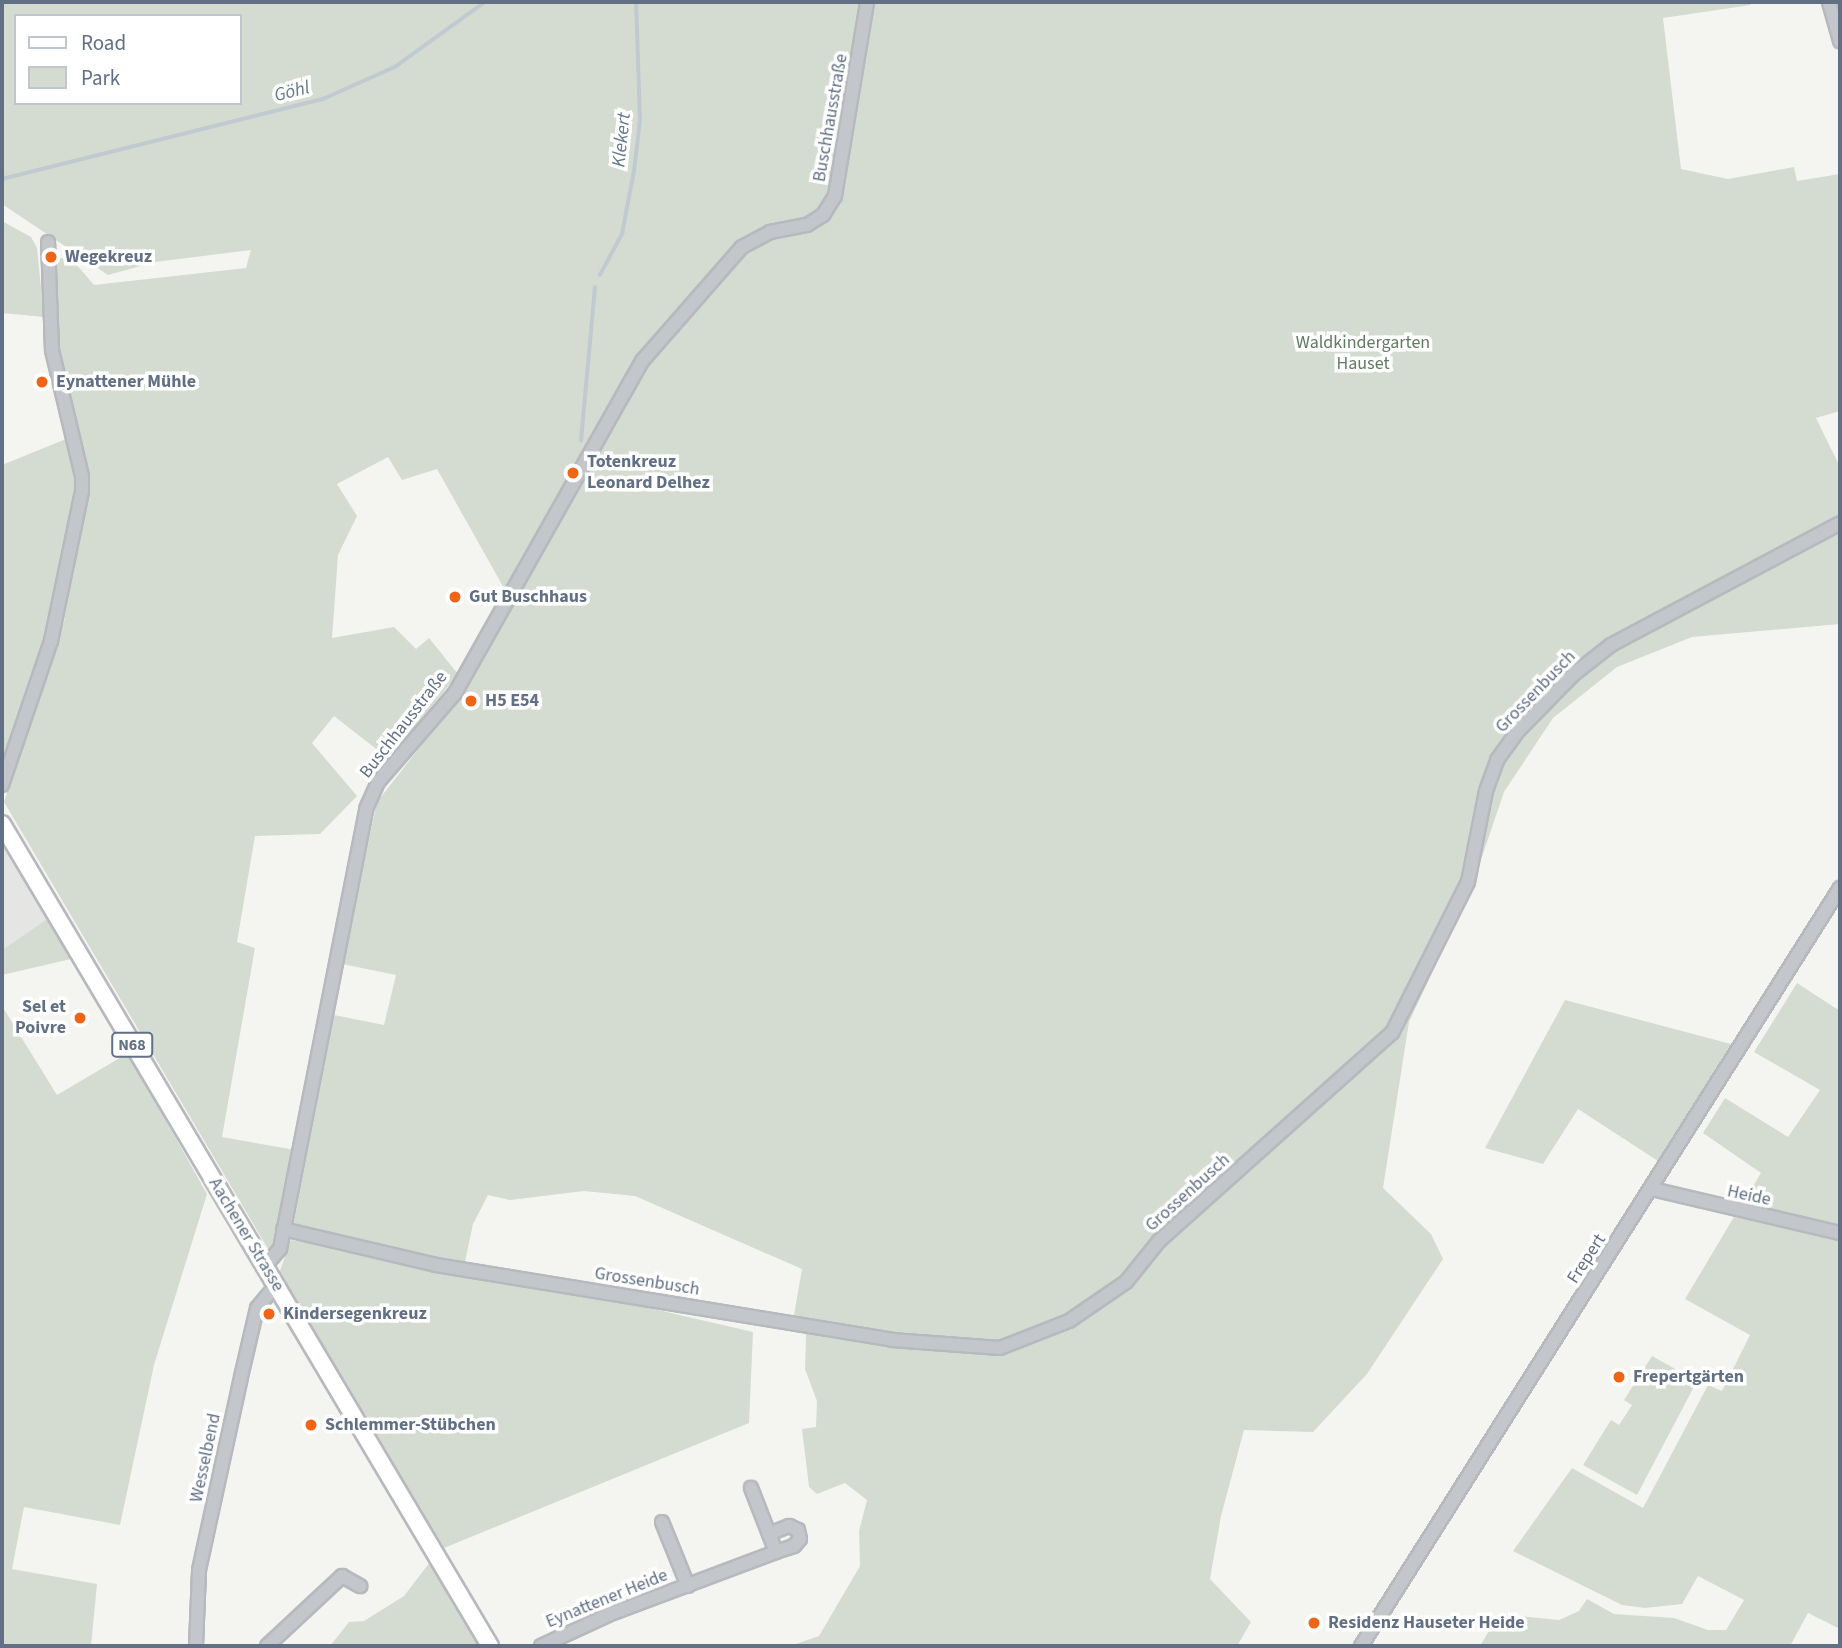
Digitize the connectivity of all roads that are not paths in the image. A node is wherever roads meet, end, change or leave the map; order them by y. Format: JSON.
{"nodes":[{"id":1,"x":867,"y":2,"type":"edge"},
{"id":2,"x":1829,"y":2,"type":"edge"},
{"id":3,"x":1840,"y":41,"type":"edge"},
{"id":4,"x":48,"y":242,"type":"dead end"},
{"id":5,"x":1840,"y":523,"type":"edge"},
{"id":6,"x":2,"y":785,"type":"edge"},
{"id":7,"x":2,"y":824,"type":"edge"},
{"id":8,"x":1840,"y":888,"type":"edge"},
{"id":9,"x":1652,"y":1189,"type":"junction"},
{"id":10,"x":284,"y":1229,"type":"junction"},
{"id":11,"x":1840,"y":1233,"type":"edge"},
{"id":12,"x":265,"y":1266,"type":"junction"},
{"id":13,"x":276,"y":1285,"type":"junction"},
{"id":14,"x":751,"y":1488,"type":"dead end"},
{"id":15,"x":662,"y":1522,"type":"dead end"},
{"id":16,"x":769,"y":1534,"type":"junction"},
{"id":17,"x":776,"y":1552,"type":"junction"},
{"id":18,"x":360,"y":1586,"type":"dead end"},
{"id":19,"x":688,"y":1586,"type":"junction"},
{"id":20,"x":196,"y":1646,"type":"edge"},
{"id":21,"x":267,"y":1646,"type":"edge"},
{"id":22,"x":490,"y":1646,"type":"edge"},
{"id":23,"x":541,"y":1646,"type":"edge"},
{"id":24,"x":1361,"y":1646,"type":"edge"}],
"edges":[{"from":1,"to":10,"type":"street","name":"Buschhausstraße"},
{"from":2,"to":3,"type":"street"},
{"from":4,"to":6,"type":"street"},
{"from":5,"to":10,"type":"street","name":"Grossenbusch"},
{"from":7,"to":12,"type":"main road","name":"Aachener Strasse","number":"N68"},
{"from":8,"to":9,"type":"street","name":"Frepert"},
{"from":9,"to":11,"type":"street","name":"Heide"},
{"from":9,"to":24,"type":"street","name":"Frepert"},
{"from":10,"to":12,"type":"street","name":"Buschhausstraße"},
{"from":12,"to":13,"type":"main road","name":"Aachener Strasse","number":"N68"},
{"from":13,"to":20,"type":"street","name":"Wesselbend"},
{"from":13,"to":22,"type":"main road","name":"Aachener Strasse","number":"N68"},
{"from":14,"to":16,"type":"street"},
{"from":15,"to":19,"type":"street","name":"Eynattener Heide"},
{"from":16,"to":17,"type":"street"},
{"from":16,"to":17,"type":"street","name":"Eynattener Heide"},
{"from":17,"to":19,"type":"street","name":"Eynattener Heide"},
{"from":18,"to":21,"type":"street"},
{"from":19,"to":23,"type":"street","name":"Eynattener Heide"}]}
